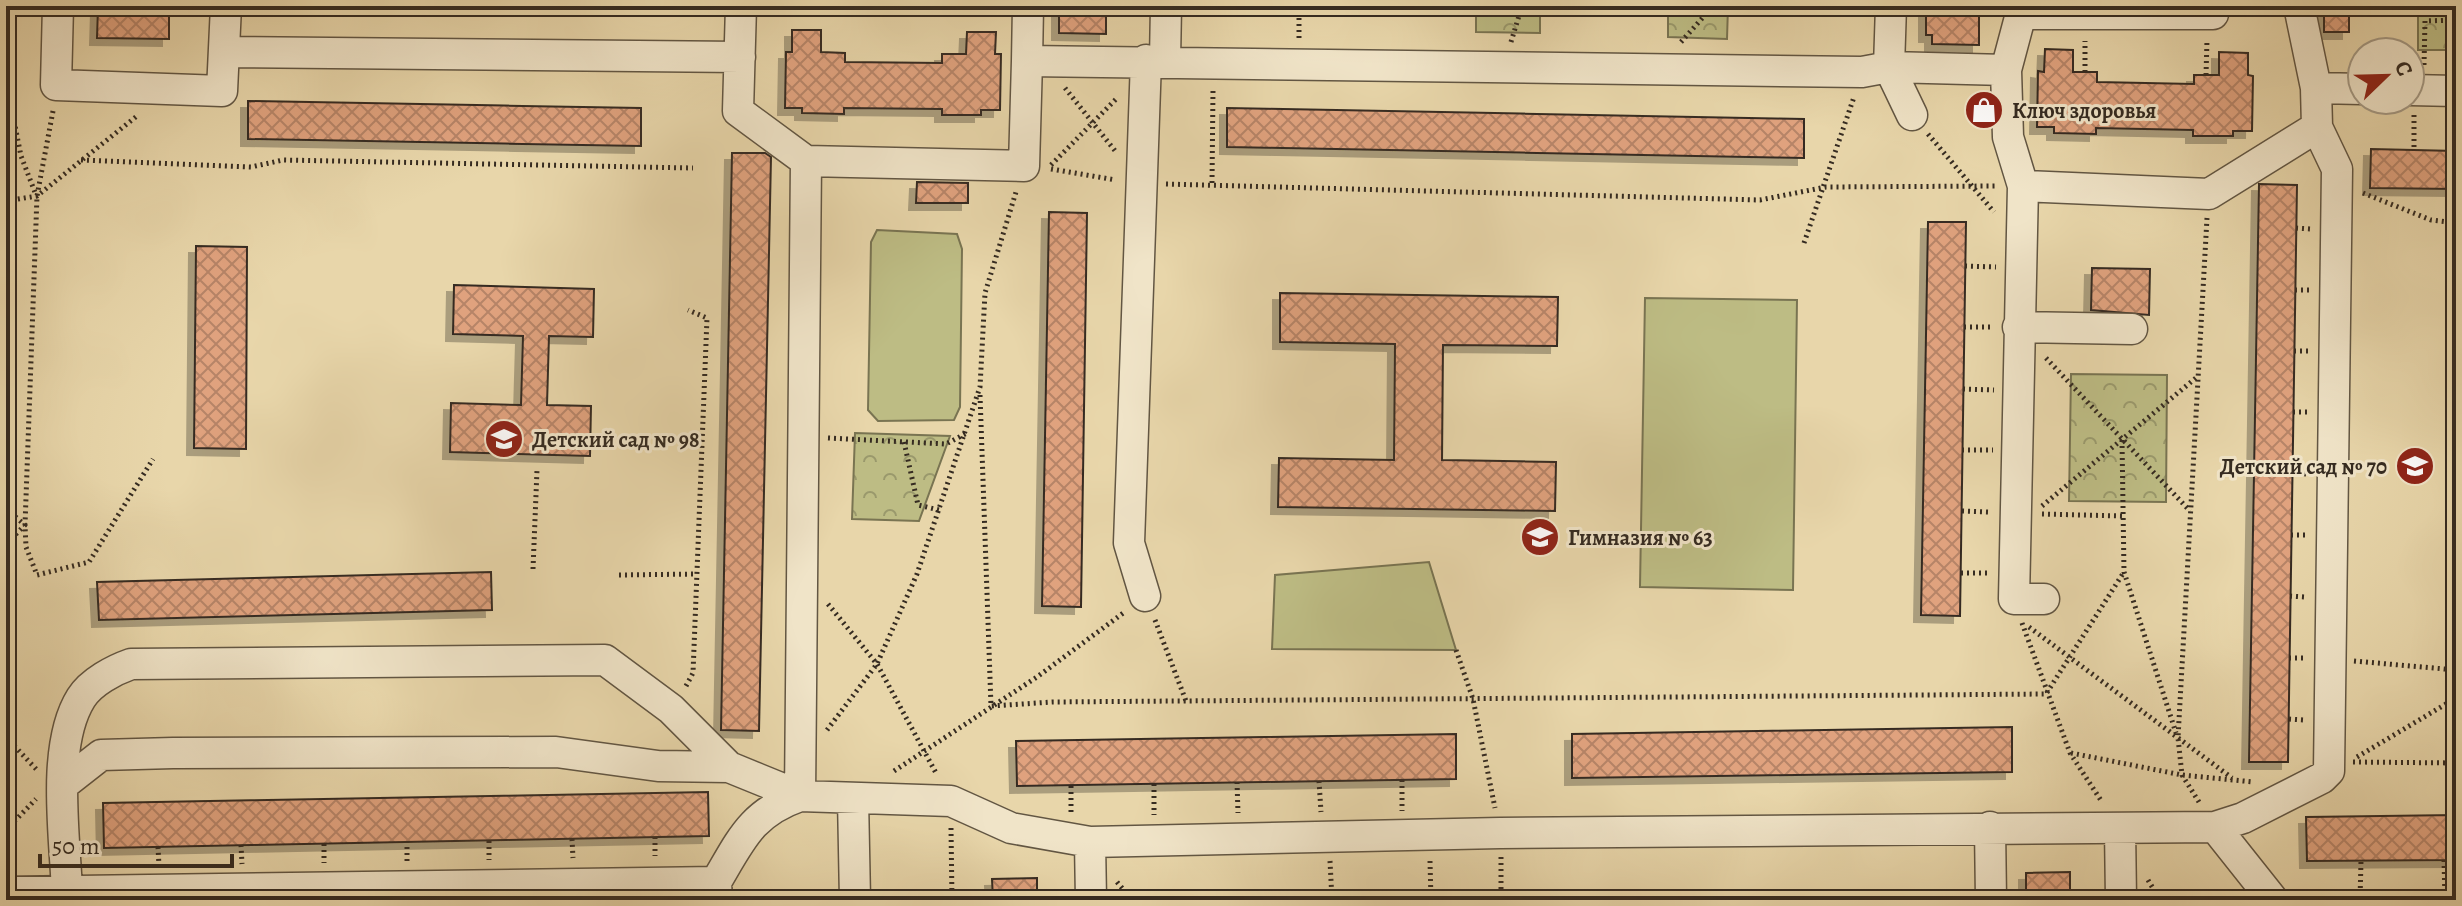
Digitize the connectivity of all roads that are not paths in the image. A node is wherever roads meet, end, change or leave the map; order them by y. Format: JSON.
{"nodes":[{"id":1,"x":58,"y":6,"type":"edge"},
{"id":2,"x":226,"y":6,"type":"edge"},
{"id":3,"x":741,"y":6,"type":"edge"},
{"id":4,"x":1028,"y":6,"type":"edge"},
{"id":5,"x":1166,"y":6,"type":"edge"},
{"id":6,"x":1891,"y":6,"type":"edge"},
{"id":7,"x":2213,"y":6,"type":"edge"},
{"id":8,"x":2299,"y":6,"type":"edge"},
{"id":9,"x":2023,"y":10,"type":"edge"},
{"id":10,"x":224,"y":52,"type":"junction"},
{"id":11,"x":740,"y":57,"type":"junction"},
{"id":12,"x":1034,"y":60,"type":"junction"},
{"id":13,"x":1155,"y":60,"type":"junction"},
{"id":14,"x":1876,"y":70,"type":"junction"},
{"id":15,"x":2006,"y":70,"type":"junction"},
{"id":16,"x":2316,"y":88,"type":"junction"},
{"id":17,"x":2346,"y":89,"type":"edge"},
{"id":18,"x":2426,"y":90,"type":"edge"},
{"id":19,"x":2456,"y":91,"type":"edge"},
{"id":20,"x":1912,"y":115,"type":"road end"},
{"id":21,"x":2317,"y":127,"type":"junction"},
{"id":22,"x":806,"y":161,"type":"junction"},
{"id":23,"x":2023,"y":186,"type":"junction"},
{"id":24,"x":2018,"y":327,"type":"junction"},
{"id":25,"x":2132,"y":329,"type":"dead end"},
{"id":26,"x":1145,"y":596,"type":"road end"},
{"id":27,"x":2044,"y":599,"type":"dead end"},
{"id":28,"x":729,"y":767,"type":"junction"},
{"id":29,"x":52,"y":789,"type":"junction"},
{"id":30,"x":800,"y":796,"type":"junction"},
{"id":31,"x":853,"y":798,"type":"junction"},
{"id":32,"x":1990,"y":827,"type":"junction"},
{"id":33,"x":2215,"y":827,"type":"junction"},
{"id":34,"x":2120,"y":828,"type":"junction"},
{"id":35,"x":1090,"y":842,"type":"junction"},
{"id":36,"x":716,"y":891,"type":"edge"},
{"id":37,"x":6,"y":892,"type":"edge"},
{"id":38,"x":67,"y":892,"type":"junction"},
{"id":39,"x":490,"y":893,"type":"edge"},
{"id":40,"x":290,"y":894,"type":"edge"},
{"id":41,"x":98,"y":896,"type":"edge"},
{"id":42,"x":855,"y":900,"type":"edge"},
{"id":43,"x":1091,"y":900,"type":"edge"},
{"id":44,"x":1991,"y":900,"type":"edge"},
{"id":45,"x":2121,"y":900,"type":"edge"},
{"id":46,"x":2273,"y":900,"type":"edge"}],
"edges":[{"from":1,"to":10,"type":"lane"},
{"from":2,"to":10,"type":"lane"},
{"from":3,"to":11,"type":"lane"},
{"from":4,"to":12,"type":"lane"},
{"from":5,"to":13,"type":"lane"},
{"from":6,"to":14,"type":"lane"},
{"from":7,"to":9,"type":"lane"},
{"from":8,"to":16,"type":"lane"},
{"from":9,"to":15,"type":"lane"},
{"from":10,"to":11,"type":"lane"},
{"from":11,"to":22,"type":"lane"},
{"from":12,"to":13,"type":"lane"},
{"from":12,"to":22,"type":"lane"},
{"from":13,"to":14,"type":"lane"},
{"from":13,"to":26,"type":"lane"},
{"from":14,"to":15,"type":"lane"},
{"from":14,"to":20,"type":"lane"},
{"from":15,"to":23,"type":"lane"},
{"from":16,"to":17,"type":"lane"},
{"from":16,"to":21,"type":"lane"},
{"from":18,"to":19,"type":"lane"},
{"from":21,"to":23,"type":"lane"},
{"from":21,"to":33,"type":"lane"},
{"from":22,"to":30,"type":"lane"},
{"from":23,"to":24,"type":"lane"},
{"from":24,"to":25,"type":"lane"},
{"from":24,"to":27,"type":"lane"},
{"from":28,"to":29,"type":"lane"},
{"from":28,"to":29,"type":"lane"},
{"from":28,"to":30,"type":"lane"},
{"from":29,"to":38,"type":"lane"},
{"from":30,"to":31,"type":"lane"},
{"from":30,"to":36,"type":"lane"},
{"from":31,"to":35,"type":"lane"},
{"from":31,"to":42,"type":"lane"},
{"from":32,"to":34,"type":"lane"},
{"from":32,"to":35,"type":"lane"},
{"from":32,"to":44,"type":"lane"},
{"from":33,"to":34,"type":"lane"},
{"from":33,"to":46,"type":"lane"},
{"from":34,"to":45,"type":"lane"},
{"from":35,"to":43,"type":"lane"},
{"from":36,"to":39,"type":"lane"},
{"from":37,"to":38,"type":"lane"},
{"from":38,"to":41,"type":"lane"},
{"from":39,"to":40,"type":"lane"},
{"from":40,"to":41,"type":"lane"}]}
